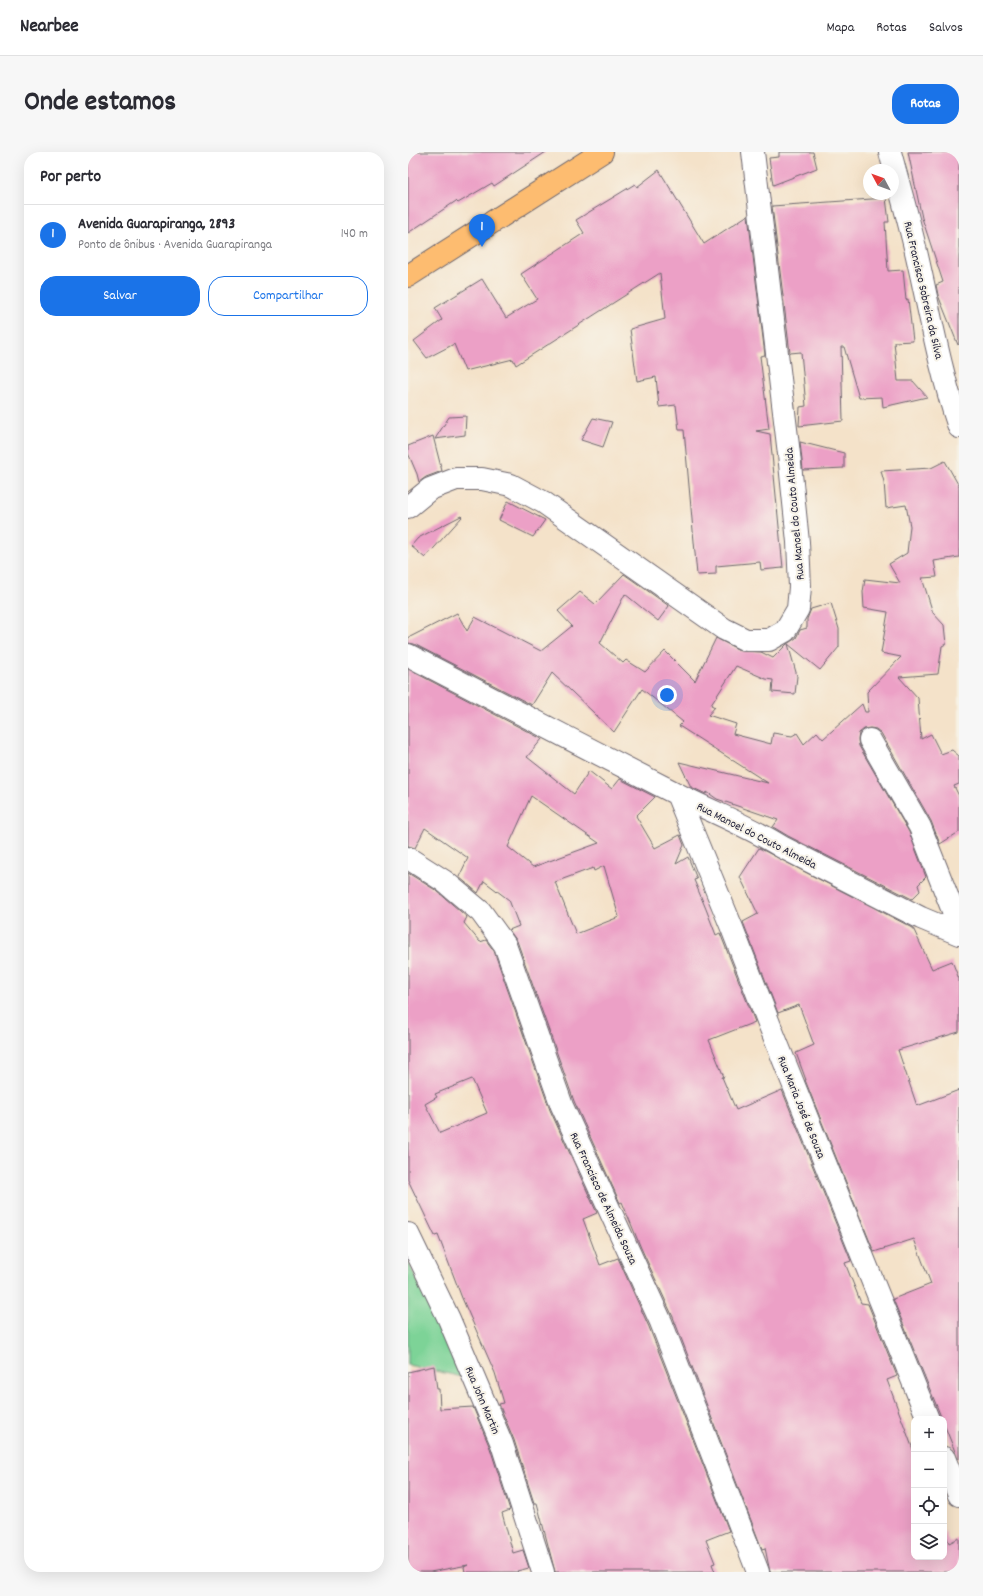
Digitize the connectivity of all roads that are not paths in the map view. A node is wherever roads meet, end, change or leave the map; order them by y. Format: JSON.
{"nodes":[{"id":1,"x":753,"y":152,"type":"edge"},
{"id":2,"x":890,"y":152,"type":"edge"},
{"id":3,"x":594,"y":154,"type":"edge"},
{"id":4,"x":408,"y":276,"type":"edge"},
{"id":5,"x":959,"y":427,"type":"edge"},
{"id":6,"x":408,"y":507,"type":"edge"},
{"id":7,"x":408,"y":655,"type":"edge"},
{"id":8,"x":870,"y":740,"type":"dead end"},
{"id":9,"x":677,"y":794,"type":"junction"},
{"id":10,"x":408,"y":858,"type":"edge"},
{"id":11,"x":959,"y":926,"type":"edge"},
{"id":12,"x":959,"y":934,"type":"edge"},
{"id":13,"x":408,"y":1234,"type":"edge"},
{"id":14,"x":927,"y":1416,"type":"edge"},
{"id":15,"x":947,"y":1465,"type":"edge"},
{"id":16,"x":959,"y":1495,"type":"edge"},
{"id":17,"x":543,"y":1572,"type":"edge"},
{"id":18,"x":758,"y":1572,"type":"edge"}],
"edges":[{"from":1,"to":6,"type":"street","name":"Rua Manoel do Couto Almeida"},
{"from":2,"to":5,"type":"street","name":"Rua Francisco Sobreira da Silva"},
{"from":3,"to":4,"type":"main road"},
{"from":7,"to":9,"type":"street","name":"Rua Manoel do Couto Almeida"},
{"from":8,"to":11,"type":"street"},
{"from":9,"to":12,"type":"street","name":"Rua Manoel do Couto Almeida"},
{"from":9,"to":14,"type":"street","name":"Rua Maria José de Souza"},
{"from":10,"to":18,"type":"street","name":"Rua Francisco de Almeida Souza"},
{"from":13,"to":17,"type":"street","name":"Rua John Martin"},
{"from":15,"to":16,"type":"street"}]}
